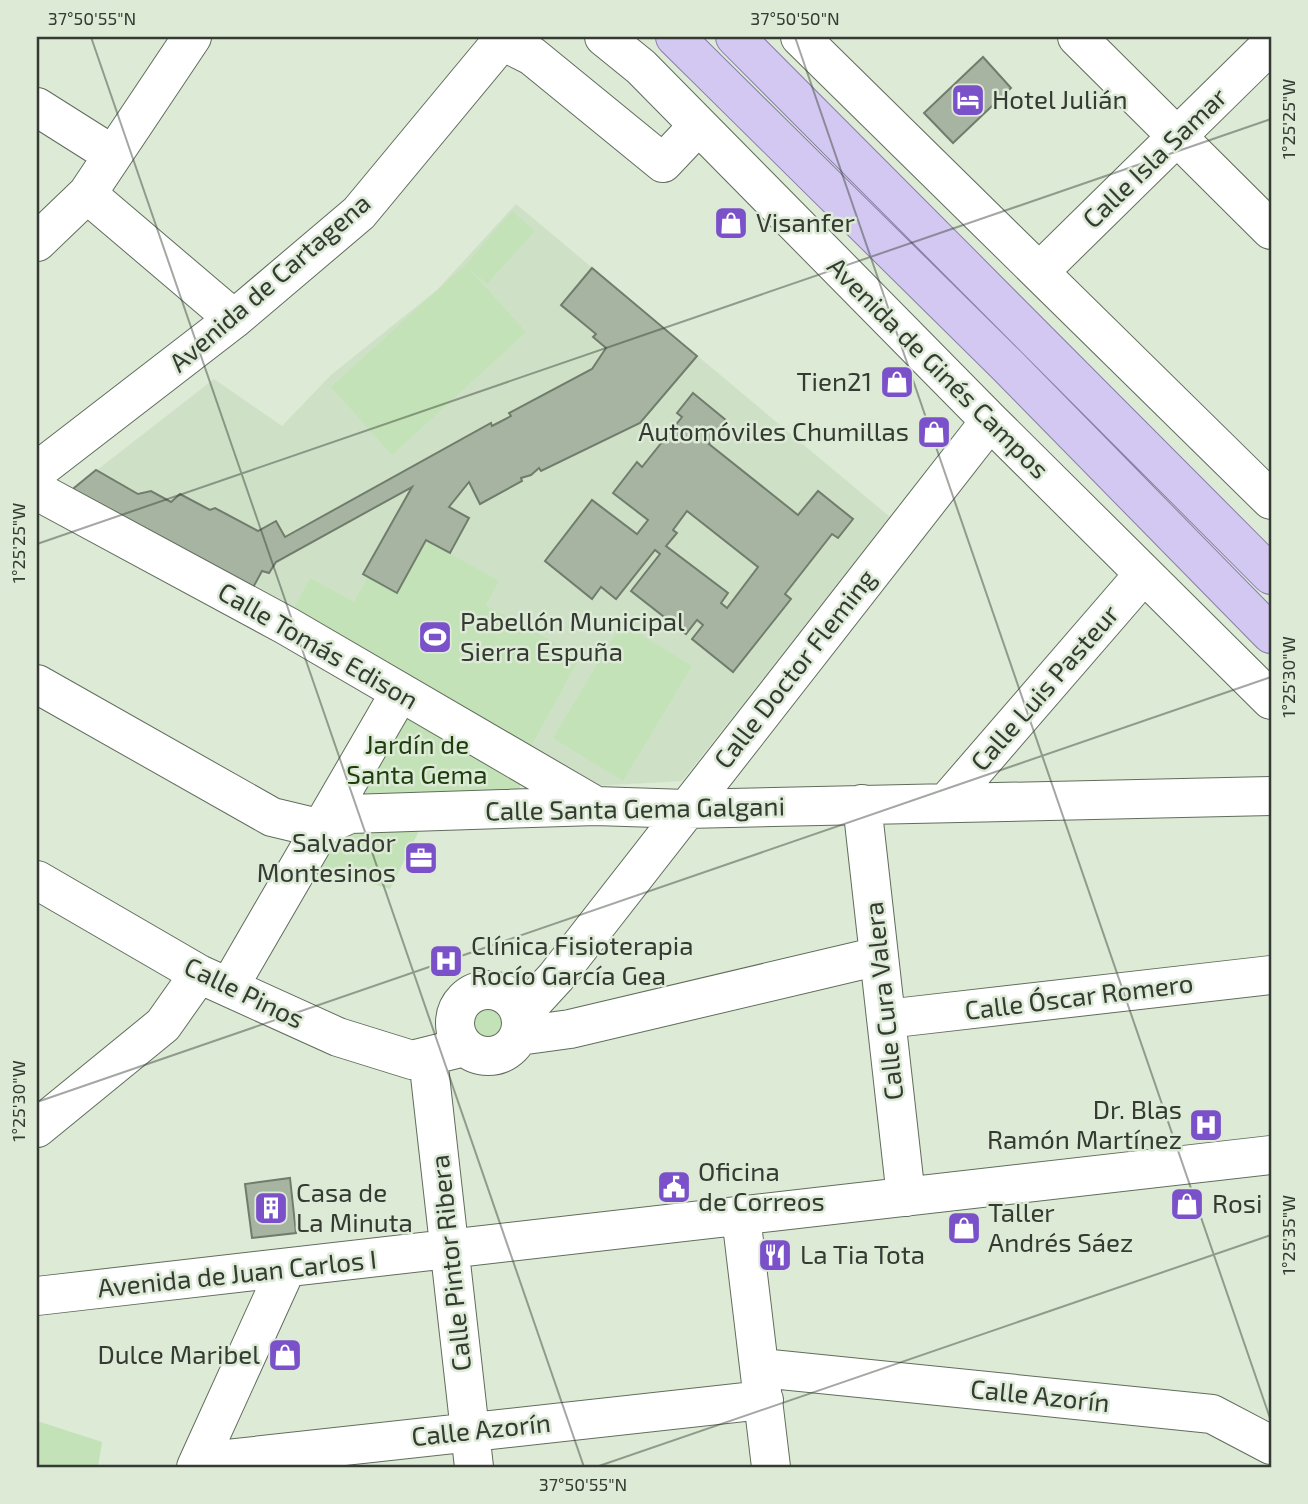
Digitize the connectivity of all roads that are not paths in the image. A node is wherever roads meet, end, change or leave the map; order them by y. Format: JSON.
{"nodes":[{"id":1,"x":192,"y":37,"type":"edge"},
{"id":2,"x":604,"y":37,"type":"edge"},
{"id":3,"x":675,"y":37,"type":"edge"},
{"id":4,"x":735,"y":37,"type":"edge"},
{"id":5,"x":800,"y":37,"type":"edge"},
{"id":6,"x":1077,"y":37,"type":"edge"},
{"id":7,"x":503,"y":39,"type":"edge"},
{"id":8,"x":1271,"y":44,"type":"edge"},
{"id":9,"x":37,"y":107,"type":"edge"},
{"id":10,"x":698,"y":126,"type":"junction"},
{"id":11,"x":1177,"y":139,"type":"junction"},
{"id":12,"x":113,"y":155,"type":"junction"},
{"id":13,"x":87,"y":194,"type":"junction"},
{"id":14,"x":1271,"y":230,"type":"edge"},
{"id":15,"x":37,"y":243,"type":"edge"},
{"id":16,"x":1039,"y":272,"type":"junction"},
{"id":17,"x":234,"y":319,"type":"junction"},
{"id":18,"x":990,"y":421,"type":"junction"},
{"id":19,"x":37,"y":471,"type":"edge"},
{"id":20,"x":1265,"y":482,"type":"edge"},
{"id":21,"x":37,"y":491,"type":"edge"},
{"id":22,"x":1144,"y":574,"type":"junction"},
{"id":23,"x":1271,"y":575,"type":"edge"},
{"id":24,"x":1271,"y":634,"type":"edge"},
{"id":25,"x":37,"y":684,"type":"edge"},
{"id":26,"x":399,"y":694,"type":"junction"},
{"id":27,"x":1271,"y":700,"type":"edge"},
{"id":28,"x":1271,"y":796,"type":"edge"},
{"id":29,"x":946,"y":803,"type":"junction"},
{"id":30,"x":862,"y":804,"type":"junction"},
{"id":31,"x":596,"y":806,"type":"junction"},
{"id":32,"x":686,"y":809,"type":"junction"},
{"id":33,"x":318,"y":828,"type":"junction"},
{"id":34,"x":37,"y":880,"type":"edge"},
{"id":35,"x":879,"y":956,"type":"junction"},
{"id":36,"x":1271,"y":975,"type":"edge"},
{"id":37,"x":214,"y":980,"type":"junction"},
{"id":38,"x":886,"y":1020,"type":"junction"},
{"id":39,"x":520,"y":1025,"type":"junction"},
{"id":40,"x":464,"y":1047,"type":"junction"},
{"id":41,"x":428,"y":1058,"type":"junction"},
{"id":42,"x":44,"y":1111,"type":"edge"},
{"id":43,"x":1271,"y":1155,"type":"edge"},
{"id":44,"x":906,"y":1197,"type":"junction"},
{"id":45,"x":741,"y":1216,"type":"junction"},
{"id":46,"x":450,"y":1249,"type":"junction"},
{"id":47,"x":286,"y":1269,"type":"junction"},
{"id":48,"x":37,"y":1296,"type":"edge"},
{"id":49,"x":762,"y":1384,"type":"junction"},
{"id":50,"x":1271,"y":1445,"type":"edge"},
{"id":51,"x":472,"y":1449,"type":"edge"},
{"id":52,"x":197,"y":1464,"type":"edge"},
{"id":53,"x":771,"y":1467,"type":"edge"}],
"edges":[{"from":1,"to":12,"type":"street"},
{"from":2,"to":10,"type":"street","name":"Avenida de Ginés Campos"},
{"from":3,"to":24,"type":"main road","name":"Avenida de Ginés Campos"},
{"from":4,"to":23,"type":"main road"},
{"from":5,"to":16,"type":"street"},
{"from":6,"to":11,"type":"street"},
{"from":7,"to":10,"type":"street"},
{"from":7,"to":17,"type":"street","name":"Avenida de Cartagena"},
{"from":8,"to":11,"type":"street","name":"Calle Isla Samar"},
{"from":9,"to":12,"type":"street"},
{"from":10,"to":18,"type":"street","name":"Avenida de Ginés Campos"},
{"from":11,"to":14,"type":"street"},
{"from":11,"to":16,"type":"street","name":"Calle Isla Samar"},
{"from":12,"to":13,"type":"street"},
{"from":13,"to":15,"type":"street"},
{"from":13,"to":17,"type":"street"},
{"from":16,"to":20,"type":"street"},
{"from":17,"to":19,"type":"street","name":"Avenida de Cartagena"},
{"from":18,"to":22,"type":"street","name":"Avenida de Ginés Campos"},
{"from":18,"to":32,"type":"street","name":"Calle Doctor Fleming"},
{"from":21,"to":26,"type":"street","name":"Calle Tomás Edison"},
{"from":22,"to":27,"type":"street","name":"Avenida de Ginés Campos"},
{"from":22,"to":29,"type":"street","name":"Calle Luis Pasteur"},
{"from":25,"to":33,"type":"street"},
{"from":26,"to":31,"type":"street","name":"Calle Tomás Edison"},
{"from":26,"to":33,"type":"street"},
{"from":28,"to":29,"type":"street","name":"Calle Santa Gema Galgani"},
{"from":29,"to":30,"type":"street","name":"Calle Santa Gema Galgani"},
{"from":30,"to":32,"type":"street","name":"Calle Santa Gema Galgani"},
{"from":30,"to":35,"type":"street","name":"Calle Cura Valera"},
{"from":31,"to":32,"type":"street","name":"Calle Santa Gema Galgani"},
{"from":31,"to":33,"type":"street","name":"Calle Santa Gema Galgani"},
{"from":32,"to":39,"type":"street","name":"Calle Doctor Fleming"},
{"from":33,"to":37,"type":"street"},
{"from":34,"to":37,"type":"street","name":"Calle Pinos"},
{"from":35,"to":38,"type":"street","name":"Calle Cura Valera"},
{"from":35,"to":39,"type":"street"},
{"from":36,"to":38,"type":"street","name":"Calle Óscar Romero"},
{"from":37,"to":41,"type":"street","name":"Calle Pinos"},
{"from":37,"to":42,"type":"street"},
{"from":38,"to":44,"type":"street","name":"Calle Cura Valera"},
{"from":39,"to":40,"type":"street"},
{"from":39,"to":40,"type":"street"},
{"from":40,"to":41,"type":"street","name":"Calle Pinos"},
{"from":41,"to":46,"type":"street","name":"Calle Pintor Ribera"},
{"from":43,"to":44,"type":"street","name":"Avenida de Juan Carlos I"},
{"from":44,"to":45,"type":"street","name":"Avenida de Juan Carlos I"},
{"from":45,"to":46,"type":"street","name":"Avenida de Juan Carlos I"},
{"from":45,"to":49,"type":"street"},
{"from":46,"to":47,"type":"street","name":"Avenida de Juan Carlos I"},
{"from":46,"to":51,"type":"street","name":"Calle Pintor Ribera"},
{"from":47,"to":48,"type":"street","name":"Avenida de Juan Carlos I"},
{"from":47,"to":52,"type":"street"},
{"from":49,"to":50,"type":"street","name":"Calle Azorín"},
{"from":49,"to":51,"type":"street","name":"Calle Azorín"},
{"from":49,"to":53,"type":"street"},
{"from":51,"to":52,"type":"street","name":"Calle Azorín"}]}
